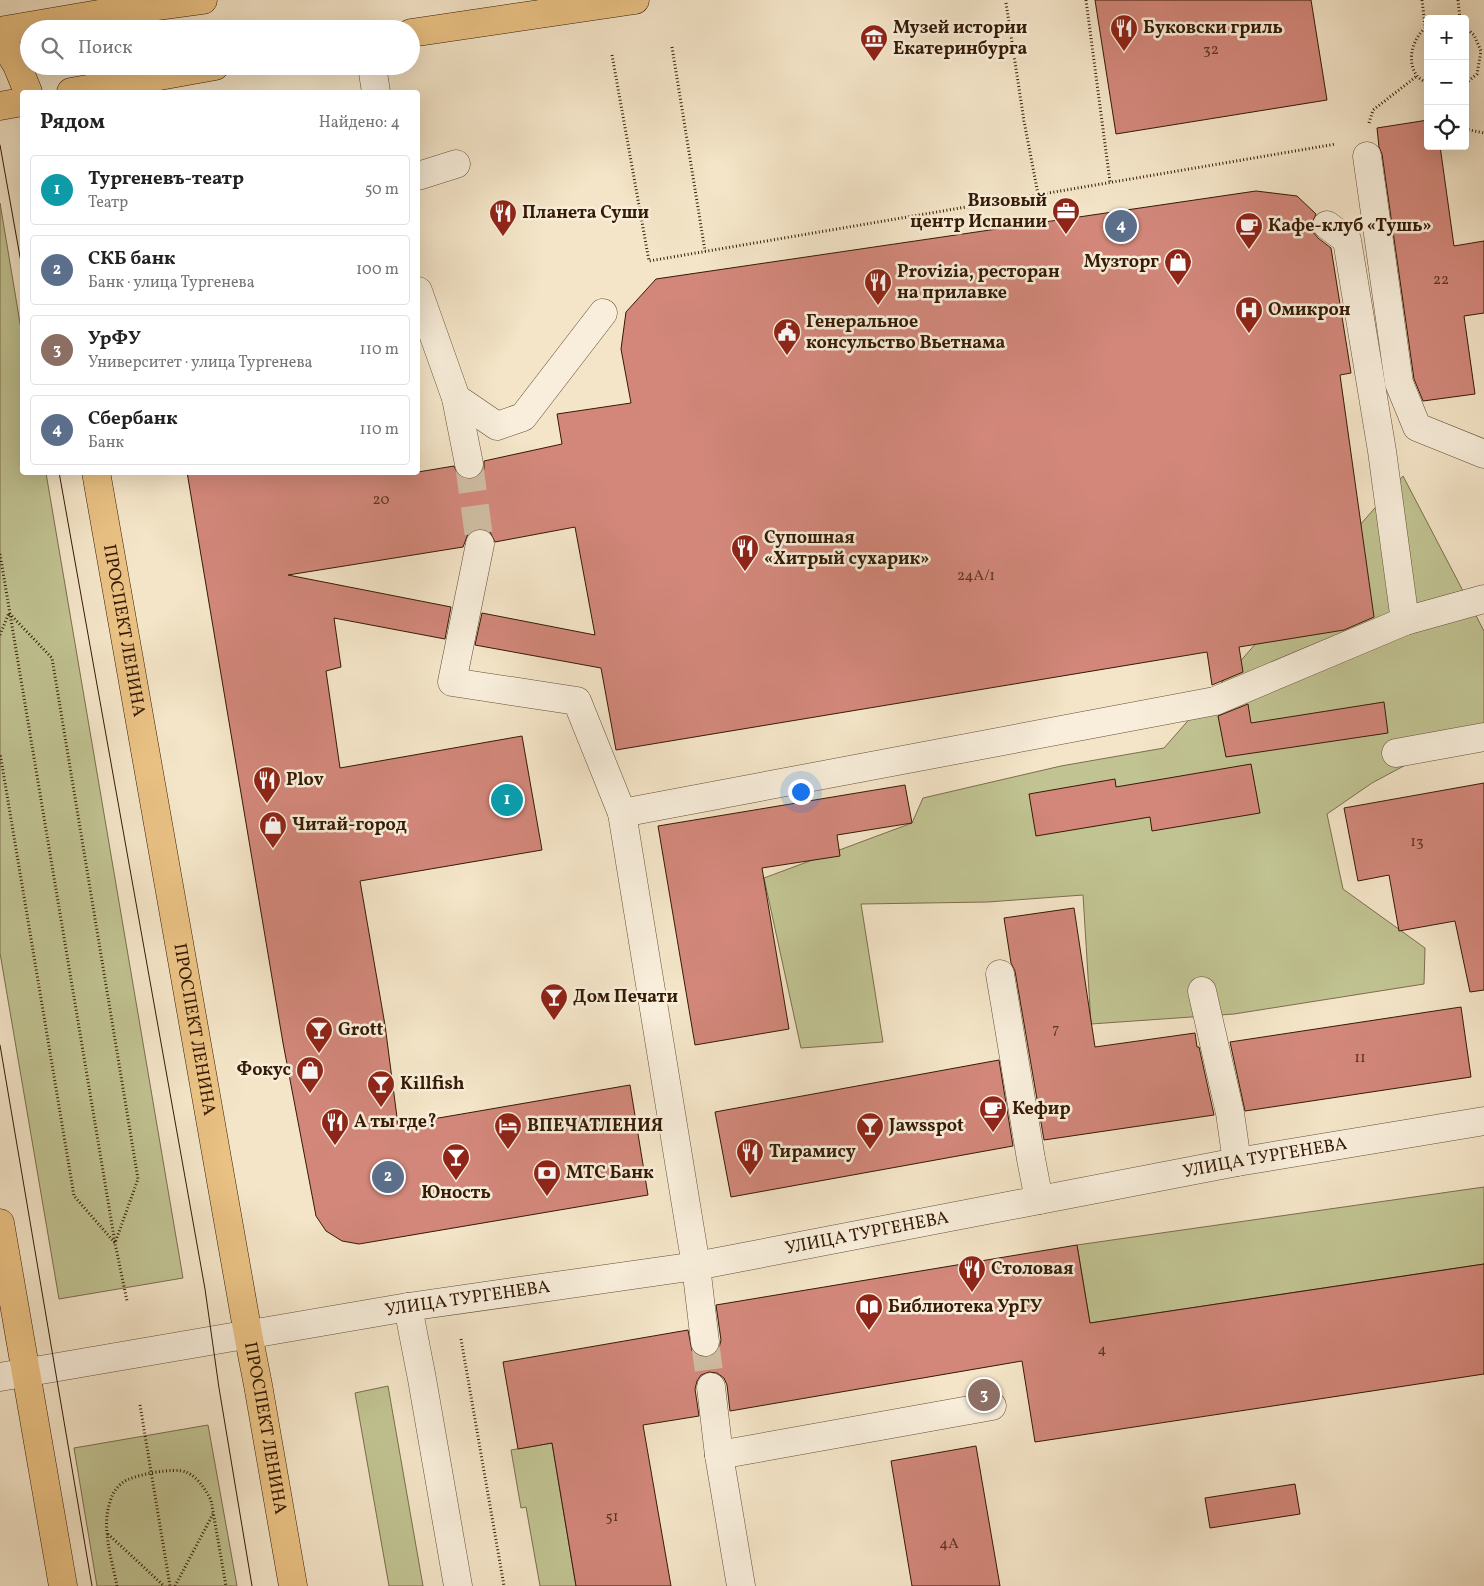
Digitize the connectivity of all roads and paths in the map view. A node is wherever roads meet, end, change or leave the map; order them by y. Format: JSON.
{"nodes":[{"id":1,"x":203,"y":0,"type":"edge"},
{"id":2,"x":635,"y":0,"type":"edge"},
{"id":3,"x":1086,"y":0,"type":"edge"},
{"id":4,"x":1422,"y":0,"type":"edge"},
{"id":5,"x":1458,"y":0,"type":"edge"},
{"id":6,"x":1006,"y":3,"type":"dead end"},
{"id":7,"x":1425,"y":15,"type":"edge"},
{"id":8,"x":1460,"y":15,"type":"edge"},
{"id":9,"x":64,"y":20,"type":"edge"},
{"id":10,"x":20,"y":28,"type":"edge"},
{"id":11,"x":1424,"y":30,"type":"edge"},
{"id":12,"x":0,"y":31,"type":"edge"},
{"id":13,"x":1469,"y":31,"type":"edge"},
{"id":14,"x":420,"y":32,"type":"edge"},
{"id":15,"x":0,"y":37,"type":"edge"},
{"id":16,"x":672,"y":47,"type":"dead end"},
{"id":17,"x":1483,"y":52,"type":"edge"},
{"id":18,"x":612,"y":55,"type":"dead end"},
{"id":19,"x":20,"y":72,"type":"edge"},
{"id":20,"x":21,"y":75,"type":"edge"},
{"id":21,"x":165,"y":75,"type":"edge"},
{"id":22,"x":373,"y":75,"type":"edge"},
{"id":23,"x":1417,"y":76,"type":"junction"},
{"id":24,"x":1424,"y":81,"type":"edge"},
{"id":25,"x":1469,"y":81,"type":"edge"},
{"id":26,"x":27,"y":90,"type":"edge"},
{"id":27,"x":82,"y":90,"type":"edge"},
{"id":28,"x":376,"y":90,"type":"edge"},
{"id":29,"x":20,"y":102,"type":"edge"},
{"id":30,"x":0,"y":106,"type":"edge"},
{"id":31,"x":1368,"y":124,"type":"dead end"},
{"id":32,"x":1469,"y":129,"type":"edge"},
{"id":33,"x":1484,"y":133,"type":"edge"},
{"id":34,"x":1302,"y":149,"type":"dead end"},
{"id":35,"x":1366,"y":156,"type":"dead end"},
{"id":36,"x":456,"y":164,"type":"dead end"},
{"id":37,"x":420,"y":175,"type":"edge"},
{"id":38,"x":1110,"y":182,"type":"junction"},
{"id":39,"x":1038,"y":194,"type":"junction"},
{"id":40,"x":1328,"y":225,"type":"dead end"},
{"id":41,"x":705,"y":251,"type":"junction"},
{"id":42,"x":420,"y":296,"type":"edge"},
{"id":43,"x":604,"y":313,"type":"dead end"},
{"id":44,"x":456,"y":398,"type":"junction"},
{"id":45,"x":1484,"y":454,"type":"edge"},
{"id":46,"x":469,"y":464,"type":"tunnel mouth"},
{"id":47,"x":97,"y":475,"type":"edge"},
{"id":48,"x":480,"y":544,"type":"tunnel mouth"},
{"id":49,"x":0,"y":554,"type":"edge"},
{"id":50,"x":1484,"y":599,"type":"edge"},
{"id":51,"x":9,"y":613,"type":"junction"},
{"id":52,"x":1405,"y":621,"type":"junction"},
{"id":53,"x":0,"y":635,"type":"edge"},
{"id":54,"x":1484,"y":736,"type":"edge"},
{"id":55,"x":0,"y":753,"type":"edge"},
{"id":56,"x":1396,"y":753,"type":"dead end"},
{"id":57,"x":622,"y":813,"type":"junction"},
{"id":58,"x":1000,"y":974,"type":"dead end"},
{"id":59,"x":1202,"y":991,"type":"dead end"},
{"id":60,"x":1484,"y":1121,"type":"edge"},
{"id":61,"x":1237,"y":1162,"type":"junction"},
{"id":62,"x":1039,"y":1200,"type":"junction"},
{"id":63,"x":0,"y":1223,"type":"edge"},
{"id":64,"x":115,"y":1243,"type":"junction"},
{"id":65,"x":696,"y":1266,"type":"junction"},
{"id":66,"x":127,"y":1300,"type":"dead end"},
{"id":67,"x":408,"y":1307,"type":"junction"},
{"id":68,"x":248,"y":1334,"type":"junction"},
{"id":69,"x":461,"y":1339,"type":"dead end"},
{"id":70,"x":705,"y":1342,"type":"tunnel mouth"},
{"id":71,"x":12,"y":1375,"type":"edge"},
{"id":72,"x":711,"y":1387,"type":"tunnel mouth"},
{"id":73,"x":140,"y":1405,"type":"dead end"},
{"id":74,"x":992,"y":1406,"type":"dead end"},
{"id":75,"x":719,"y":1455,"type":"junction"},
{"id":76,"x":150,"y":1474,"type":"junction"},
{"id":77,"x":213,"y":1513,"type":"junction"},
{"id":78,"x":108,"y":1533,"type":"junction"},
{"id":79,"x":63,"y":1586,"type":"edge"},
{"id":80,"x":117,"y":1586,"type":"edge"},
{"id":81,"x":164,"y":1586,"type":"edge"},
{"id":82,"x":170,"y":1586,"type":"edge"},
{"id":83,"x":175,"y":1586,"type":"edge"},
{"id":84,"x":226,"y":1586,"type":"edge"},
{"id":85,"x":293,"y":1586,"type":"edge"},
{"id":86,"x":458,"y":1586,"type":"edge"},
{"id":87,"x":504,"y":1586,"type":"edge"},
{"id":88,"x":741,"y":1586,"type":"edge"}],
"edges":[{"from":1,"to":9,"type":"main road"},
{"from":2,"to":14,"type":"main road"},
{"from":3,"to":38,"type":"path"},
{"from":4,"to":7,"type":"path"},
{"from":5,"to":8,"type":"path"},
{"from":6,"to":39,"type":"path"},
{"from":10,"to":12,"type":"main road"},
{"from":11,"to":23,"type":"path"},
{"from":13,"to":17,"type":"path"},
{"from":15,"to":19,"type":"main road"},
{"from":16,"to":41,"type":"path"},
{"from":17,"to":25,"type":"path"},
{"from":18,"to":41,"type":"path"},
{"from":20,"to":26,"type":"main road"},
{"from":21,"to":27,"type":"main road"},
{"from":22,"to":28,"type":"street"},
{"from":23,"to":24,"type":"path"},
{"from":23,"to":31,"type":"path"},
{"from":29,"to":30,"type":"main road"},
{"from":32,"to":33,"type":"path"},
{"from":34,"to":38,"type":"path"},
{"from":35,"to":45,"type":"street"},
{"from":36,"to":37,"type":"street"},
{"from":38,"to":39,"type":"path"},
{"from":39,"to":41,"type":"path"},
{"from":40,"to":52,"type":"street"},
{"from":42,"to":44,"type":"street"},
{"from":43,"to":44,"type":"street"},
{"from":44,"to":46,"type":"street"},
{"from":47,"to":68,"type":"main road","name":"ПРОСПЕКТ ЛЕНИНА"},
{"from":48,"to":57,"type":"street"},
{"from":49,"to":51,"type":"path"},
{"from":50,"to":52,"type":"street"},
{"from":51,"to":53,"type":"path"},
{"from":51,"to":64,"type":"path"},
{"from":51,"to":64,"type":"path"},
{"from":52,"to":57,"type":"street"},
{"from":54,"to":56,"type":"street"},
{"from":55,"to":64,"type":"path"},
{"from":57,"to":65,"type":"street"},
{"from":58,"to":62,"type":"street"},
{"from":59,"to":61,"type":"street"},
{"from":60,"to":61,"type":"street","name":"УЛИЦА ТУРГЕНЕВА"},
{"from":61,"to":62,"type":"street","name":"УЛИЦА ТУРГЕНЕВА"},
{"from":62,"to":65,"type":"street","name":"УЛИЦА ТУРГЕНЕВА"},
{"from":63,"to":71,"type":"main road"},
{"from":64,"to":66,"type":"path"},
{"from":65,"to":67,"type":"street","name":"УЛИЦА ТУРГЕНЕВА"},
{"from":65,"to":70,"type":"street"},
{"from":67,"to":68,"type":"street","name":"УЛИЦА ТУРГЕНЕВА"},
{"from":67,"to":86,"type":"street"},
{"from":68,"to":71,"type":"street","name":"УЛИЦА ТУРГЕНЕВА"},
{"from":68,"to":85,"type":"main road","name":"ПРОСПЕКТ ЛЕНИНА"},
{"from":69,"to":87,"type":"path"},
{"from":71,"to":79,"type":"main road"},
{"from":72,"to":75,"type":"street"},
{"from":73,"to":76,"type":"path"},
{"from":74,"to":75,"type":"street"},
{"from":75,"to":88,"type":"street"},
{"from":76,"to":77,"type":"path"},
{"from":76,"to":78,"type":"path"},
{"from":76,"to":82,"type":"path"},
{"from":77,"to":83,"type":"path"},
{"from":77,"to":84,"type":"path"},
{"from":78,"to":80,"type":"path"},
{"from":78,"to":81,"type":"path"}]}
